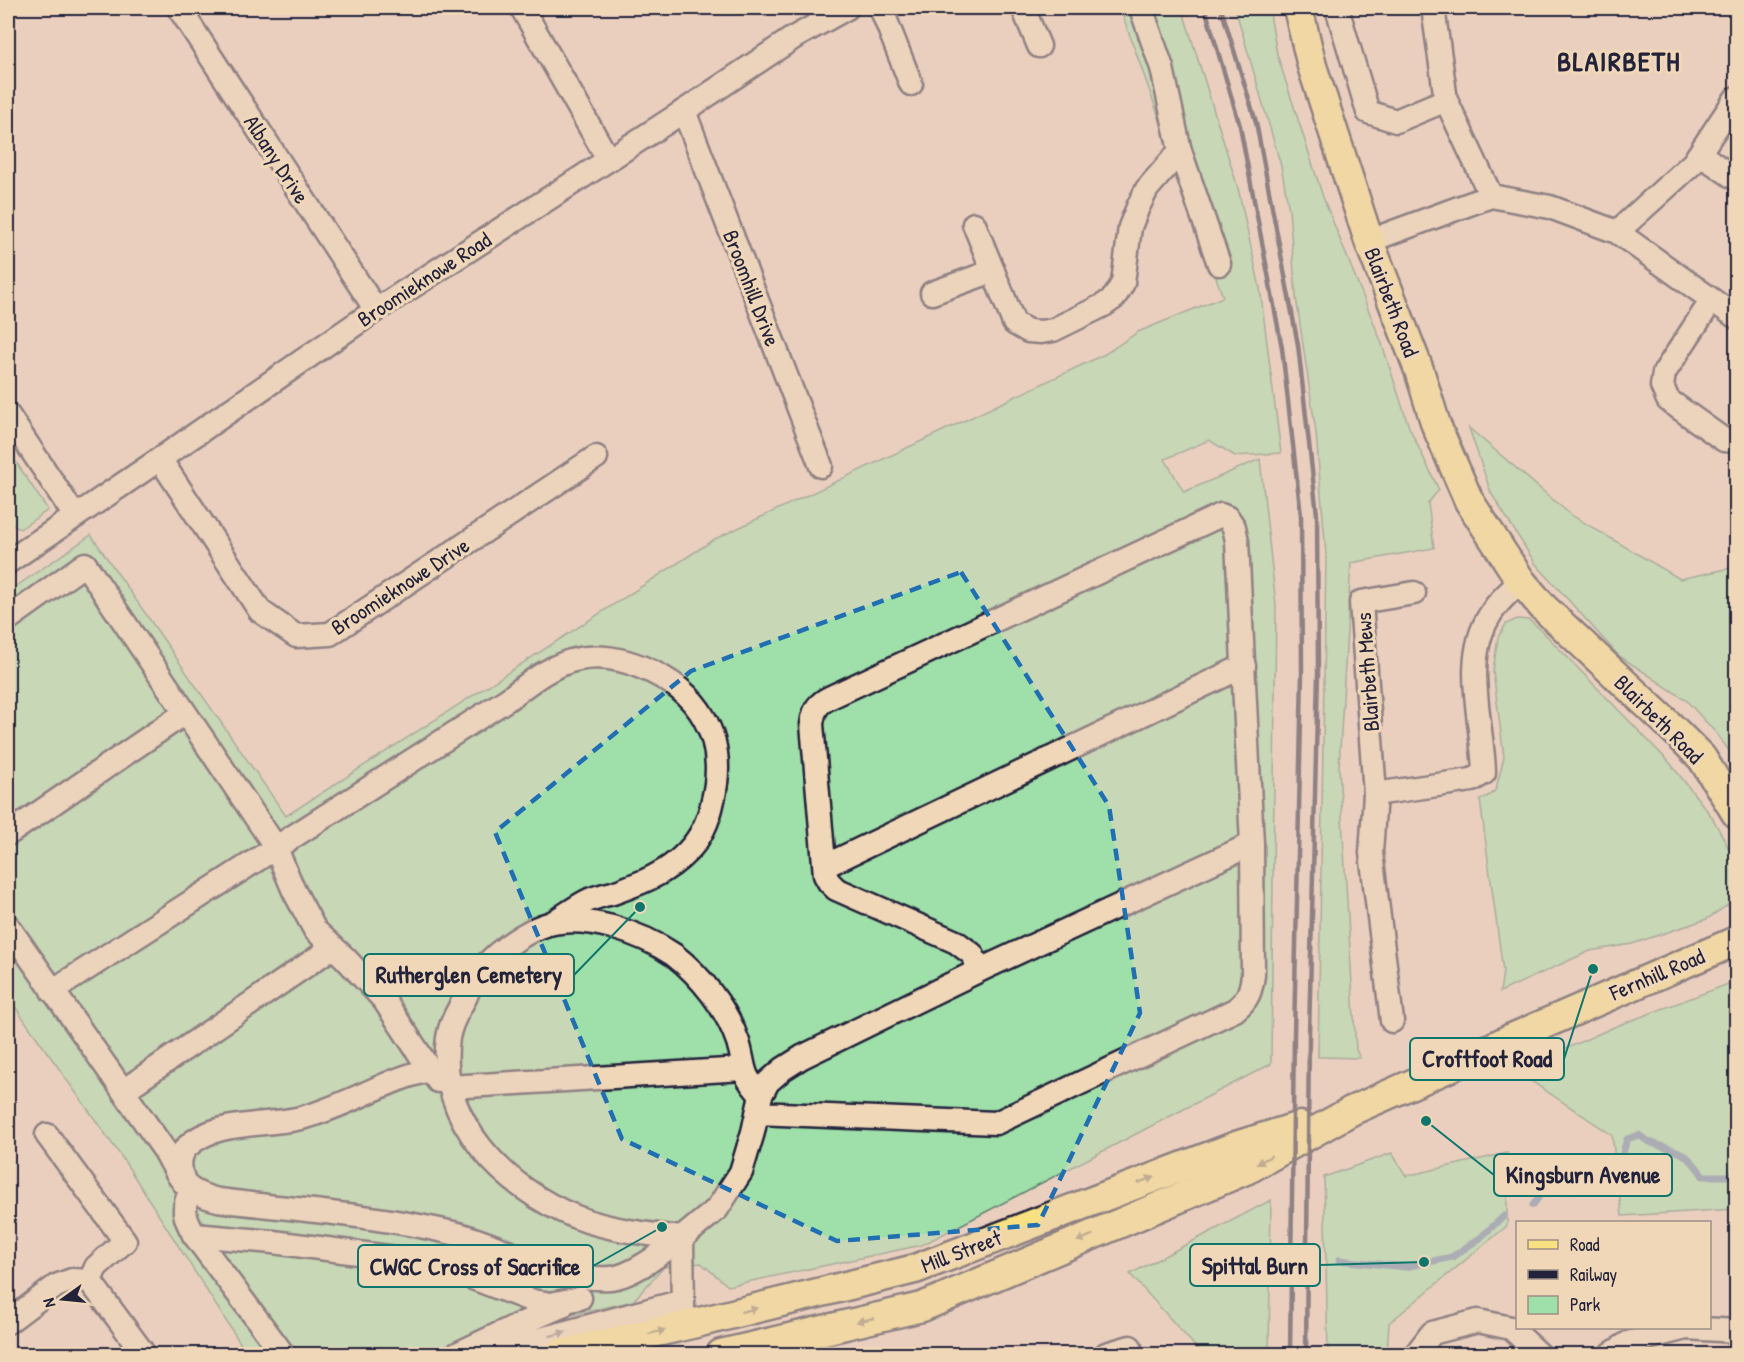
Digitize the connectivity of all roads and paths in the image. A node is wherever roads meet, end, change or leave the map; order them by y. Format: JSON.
{"nodes":[{"id":1,"x":179,"y":8,"type":"edge"},
{"id":2,"x":522,"y":8,"type":"edge"},
{"id":3,"x":847,"y":8,"type":"edge"},
{"id":4,"x":881,"y":8,"type":"edge"},
{"id":5,"x":1023,"y":8,"type":"edge"},
{"id":6,"x":1141,"y":8,"type":"edge"},
{"id":7,"x":1298,"y":8,"type":"edge"},
{"id":8,"x":1337,"y":8,"type":"edge"},
{"id":9,"x":1433,"y":8,"type":"edge"},
{"id":10,"x":1039,"y":46,"type":"dead end"},
{"id":11,"x":911,"y":84,"type":"dead end"},
{"id":12,"x":1737,"y":98,"type":"edge"},
{"id":13,"x":1446,"y":100,"type":"junction"},
{"id":14,"x":684,"y":111,"type":"junction"},
{"id":15,"x":1180,"y":151,"type":"junction"},
{"id":16,"x":1700,"y":154,"type":"junction"},
{"id":17,"x":608,"y":159,"type":"junction"},
{"id":18,"x":1737,"y":179,"type":"edge"},
{"id":19,"x":1491,"y":196,"type":"junction"},
{"id":20,"x":974,"y":224,"type":"dead end"},
{"id":21,"x":1617,"y":232,"type":"junction"},
{"id":22,"x":1369,"y":241,"type":"junction"},
{"id":23,"x":1219,"y":264,"type":"dead end"},
{"id":24,"x":993,"y":271,"type":"junction"},
{"id":25,"x":932,"y":293,"type":"dead end"},
{"id":26,"x":1712,"y":300,"type":"junction"},
{"id":27,"x":376,"y":310,"type":"junction"},
{"id":28,"x":1737,"y":317,"type":"edge"},
{"id":29,"x":8,"y":415,"type":"edge"},
{"id":30,"x":1737,"y":441,"type":"edge"},
{"id":31,"x":596,"y":457,"type":"dead end"},
{"id":32,"x":160,"y":459,"type":"junction"},
{"id":33,"x":821,"y":466,"type":"dead end"},
{"id":34,"x":75,"y":516,"type":"junction"},
{"id":35,"x":9,"y":557,"type":"edge"},
{"id":36,"x":1521,"y":580,"type":"junction"},
{"id":37,"x":1414,"y":593,"type":"dead end"},
{"id":38,"x":8,"y":619,"type":"edge"},
{"id":39,"x":1244,"y":666,"type":"junction"},
{"id":40,"x":185,"y":713,"type":"junction"},
{"id":41,"x":1375,"y":794,"type":"junction"},
{"id":42,"x":1737,"y":813,"type":"edge"},
{"id":43,"x":8,"y":834,"type":"edge"},
{"id":44,"x":1252,"y":844,"type":"junction"},
{"id":45,"x":275,"y":846,"type":"junction"},
{"id":46,"x":825,"y":866,"type":"junction"},
{"id":47,"x":552,"y":923,"type":"junction"},
{"id":48,"x":8,"y":926,"type":"edge"},
{"id":49,"x":1737,"y":940,"type":"edge"},
{"id":50,"x":333,"y":947,"type":"junction"},
{"id":51,"x":980,"y":970,"type":"junction"},
{"id":52,"x":52,"y":991,"type":"junction"},
{"id":53,"x":1392,"y":1021,"type":"dead end"},
{"id":54,"x":1512,"y":1038,"type":"joint"},
{"id":55,"x":743,"y":1069,"type":"junction"},
{"id":56,"x":430,"y":1070,"type":"junction"},
{"id":57,"x":450,"y":1087,"type":"junction"},
{"id":58,"x":123,"y":1091,"type":"junction"},
{"id":59,"x":759,"y":1104,"type":"junction"},
{"id":60,"x":457,"y":1110,"type":"junction"},
{"id":61,"x":1351,"y":1111,"type":"junction"},
{"id":62,"x":47,"y":1135,"type":"dead end"},
{"id":63,"x":188,"y":1188,"type":"junction"},
{"id":64,"x":194,"y":1235,"type":"junction"},
{"id":65,"x":682,"y":1239,"type":"junction"},
{"id":66,"x":614,"y":1278,"type":"junction"},
{"id":67,"x":90,"y":1281,"type":"junction"},
{"id":68,"x":580,"y":1298,"type":"junction"},
{"id":69,"x":687,"y":1312,"type":"junction"},
{"id":70,"x":8,"y":1322,"type":"edge"},
{"id":71,"x":1682,"y":1329,"type":"edge"},
{"id":72,"x":1703,"y":1329,"type":"edge"},
{"id":73,"x":1737,"y":1331,"type":"edge"},
{"id":74,"x":1130,"y":1347,"type":"dead end"},
{"id":75,"x":144,"y":1354,"type":"edge"},
{"id":76,"x":283,"y":1354,"type":"edge"},
{"id":77,"x":457,"y":1354,"type":"edge"},
{"id":78,"x":504,"y":1354,"type":"edge"},
{"id":79,"x":559,"y":1354,"type":"edge"},
{"id":80,"x":721,"y":1354,"type":"edge"},
{"id":81,"x":1106,"y":1354,"type":"edge"},
{"id":82,"x":1416,"y":1354,"type":"edge"},
{"id":83,"x":1539,"y":1354,"type":"edge"},
{"id":84,"x":1611,"y":1354,"type":"edge"}],
"edges":[{"from":1,"to":27,"type":"street","name":"Albany Drive"},
{"from":2,"to":17,"type":"street"},
{"from":3,"to":14,"type":"street","name":"Broomieknowe Road"},
{"from":4,"to":11,"type":"street"},
{"from":5,"to":10,"type":"street"},
{"from":6,"to":15,"type":"street"},
{"from":7,"to":22,"type":"main road","name":"Blairbeth Road"},
{"from":8,"to":13,"type":"street"},
{"from":9,"to":13,"type":"street"},
{"from":12,"to":16,"type":"street"},
{"from":13,"to":19,"type":"street"},
{"from":14,"to":17,"type":"street","name":"Broomieknowe Road"},
{"from":14,"to":33,"type":"street","name":"Broomhill Drive"},
{"from":15,"to":23,"type":"street"},
{"from":15,"to":24,"type":"street"},
{"from":16,"to":18,"type":"street"},
{"from":16,"to":21,"type":"street"},
{"from":17,"to":27,"type":"street","name":"Broomieknowe Road"},
{"from":19,"to":21,"type":"street"},
{"from":19,"to":22,"type":"street"},
{"from":20,"to":24,"type":"street"},
{"from":21,"to":26,"type":"street"},
{"from":22,"to":36,"type":"main road","name":"Blairbeth Road"},
{"from":24,"to":25,"type":"street"},
{"from":26,"to":28,"type":"street"},
{"from":26,"to":30,"type":"street"},
{"from":27,"to":32,"type":"street","name":"Broomieknowe Road"},
{"from":29,"to":34,"type":"street"},
{"from":31,"to":32,"type":"street","name":"Broomieknowe Drive"},
{"from":32,"to":34,"type":"street","name":"Broomieknowe Road"},
{"from":34,"to":35,"type":"street","name":"Broomieknowe Road"},
{"from":36,"to":41,"type":"street"},
{"from":36,"to":42,"type":"main road","name":"Blairbeth Road"},
{"from":37,"to":41,"type":"street","name":"Blairbeth Mews"},
{"from":38,"to":40,"type":"street"},
{"from":39,"to":44,"type":"street"},
{"from":39,"to":46,"type":"street"},
{"from":39,"to":46,"type":"street"},
{"from":40,"to":43,"type":"street"},
{"from":40,"to":45,"type":"street"},
{"from":41,"to":53,"type":"street","name":"Blairbeth Mews"},
{"from":44,"to":51,"type":"street"},
{"from":44,"to":59,"type":"street"},
{"from":45,"to":47,"type":"street"},
{"from":45,"to":50,"type":"street"},
{"from":45,"to":52,"type":"street"},
{"from":46,"to":51,"type":"street"},
{"from":47,"to":55,"type":"street"},
{"from":47,"to":57,"type":"street"},
{"from":48,"to":52,"type":"street"},
{"from":49,"to":54,"type":"main road","name":"Fernhill Road"},
{"from":50,"to":56,"type":"street"},
{"from":50,"to":58,"type":"street"},
{"from":51,"to":59,"type":"street"},
{"from":52,"to":58,"type":"street"},
{"from":54,"to":61,"type":"main road","name":"Mill Street"},
{"from":55,"to":57,"type":"street"},
{"from":55,"to":59,"type":"street"},
{"from":56,"to":60,"type":"street"},
{"from":56,"to":63,"type":"street"},
{"from":57,"to":60,"type":"street"},
{"from":58,"to":63,"type":"street"},
{"from":59,"to":65,"type":"street"},
{"from":60,"to":65,"type":"street"},
{"from":69,"to":61,"type":"main road","name":"Mill Street","one_way":true},
{"from":61,"to":80,"type":"main road","name":"Mill Street","one_way":true},
{"from":62,"to":67,"type":"street"},
{"from":63,"to":64,"type":"street"},
{"from":63,"to":66,"type":"street"},
{"from":64,"to":68,"type":"street"},
{"from":64,"to":76,"type":"street"},
{"from":65,"to":66,"type":"street"},
{"from":65,"to":69,"type":"street"},
{"from":66,"to":68,"type":"street"},
{"from":67,"to":70,"type":"street"},
{"from":67,"to":75,"type":"street"},
{"from":68,"to":77,"type":"street"},
{"from":78,"to":69,"type":"street","one_way":true},
{"from":79,"to":69,"type":"main road","name":"Mill Street","one_way":true},
{"from":69,"to":80,"type":"main road"},
{"from":71,"to":84,"type":"street"},
{"from":72,"to":73,"type":"street"},
{"from":74,"to":81,"type":"street"},
{"from":82,"to":83,"type":"street"}]}
